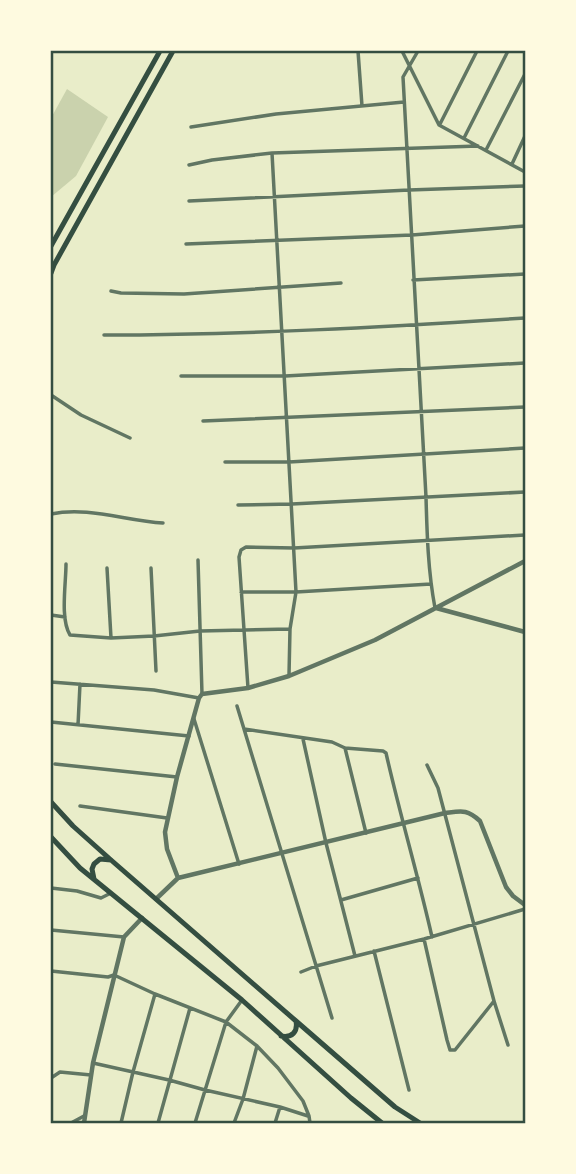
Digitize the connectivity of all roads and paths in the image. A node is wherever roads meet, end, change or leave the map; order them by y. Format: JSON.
{"nodes":[{"id":1,"x":160,"y":51,"type":"edge"},
{"id":2,"x":173,"y":51,"type":"edge"},
{"id":3,"x":358,"y":51,"type":"edge"},
{"id":4,"x":402,"y":51,"type":"edge"},
{"id":5,"x":418,"y":51,"type":"edge"},
{"id":6,"x":477,"y":51,"type":"edge"},
{"id":7,"x":508,"y":51,"type":"edge"},
{"id":8,"x":409,"y":68,"type":"junction"},
{"id":9,"x":525,"y":75,"type":"edge"},
{"id":10,"x":404,"y":102,"type":"junction"},
{"id":11,"x":362,"y":106,"type":"junction"},
{"id":12,"x":439,"y":125,"type":"junction"},
{"id":13,"x":191,"y":127,"type":"dead end"},
{"id":14,"x":525,"y":136,"type":"edge"},
{"id":15,"x":464,"y":138,"type":"junction"},
{"id":16,"x":478,"y":146,"type":"junction"},
{"id":17,"x":407,"y":148,"type":"junction"},
{"id":18,"x":486,"y":150,"type":"junction"},
{"id":19,"x":272,"y":153,"type":"junction"},
{"id":20,"x":512,"y":164,"type":"junction"},
{"id":21,"x":188,"y":165,"type":"dead end"},
{"id":22,"x":525,"y":172,"type":"edge"},
{"id":23,"x":525,"y":186,"type":"edge"},
{"id":24,"x":409,"y":190,"type":"junction"},
{"id":25,"x":275,"y":198,"type":"junction"},
{"id":26,"x":189,"y":201,"type":"dead end"},
{"id":27,"x":525,"y":226,"type":"edge"},
{"id":28,"x":412,"y":235,"type":"junction"},
{"id":29,"x":277,"y":240,"type":"junction"},
{"id":30,"x":186,"y":244,"type":"dead end"},
{"id":31,"x":51,"y":246,"type":"edge"},
{"id":32,"x":51,"y":273,"type":"edge"},
{"id":33,"x":525,"y":274,"type":"edge"},
{"id":34,"x":413,"y":280,"type":"junction"},
{"id":35,"x":341,"y":283,"type":"dead end"},
{"id":36,"x":280,"y":287,"type":"junction"},
{"id":37,"x":111,"y":291,"type":"dead end"},
{"id":38,"x":525,"y":318,"type":"edge"},
{"id":39,"x":416,"y":325,"type":"junction"},
{"id":40,"x":283,"y":331,"type":"junction"},
{"id":41,"x":104,"y":335,"type":"dead end"},
{"id":42,"x":525,"y":363,"type":"edge"},
{"id":43,"x":418,"y":368,"type":"junction"},
{"id":44,"x":181,"y":376,"type":"dead end"},
{"id":45,"x":285,"y":376,"type":"junction"},
{"id":46,"x":51,"y":395,"type":"edge"},
{"id":47,"x":525,"y":407,"type":"edge"},
{"id":48,"x":421,"y":412,"type":"junction"},
{"id":49,"x":287,"y":418,"type":"junction"},
{"id":50,"x":203,"y":421,"type":"dead end"},
{"id":51,"x":130,"y":438,"type":"dead end"},
{"id":52,"x":525,"y":448,"type":"edge"},
{"id":53,"x":422,"y":454,"type":"junction"},
{"id":54,"x":289,"y":462,"type":"junction"},
{"id":55,"x":225,"y":463,"type":"dead end"},
{"id":56,"x":525,"y":492,"type":"edge"},
{"id":57,"x":426,"y":497,"type":"junction"},
{"id":58,"x":292,"y":504,"type":"junction"},
{"id":59,"x":238,"y":505,"type":"dead end"},
{"id":60,"x":51,"y":514,"type":"edge"},
{"id":61,"x":163,"y":523,"type":"dead end"},
{"id":62,"x":525,"y":535,"type":"edge"},
{"id":63,"x":427,"y":542,"type":"junction"},
{"id":64,"x":294,"y":548,"type":"junction"},
{"id":65,"x":198,"y":560,"type":"dead end"},
{"id":66,"x":525,"y":561,"type":"edge"},
{"id":67,"x":66,"y":564,"type":"dead end"},
{"id":68,"x":107,"y":568,"type":"dead end"},
{"id":69,"x":151,"y":568,"type":"dead end"},
{"id":70,"x":431,"y":584,"type":"junction"},
{"id":71,"x":241,"y":592,"type":"junction"},
{"id":72,"x":296,"y":592,"type":"junction"},
{"id":73,"x":435,"y":608,"type":"junction"},
{"id":74,"x":51,"y":615,"type":"edge"},
{"id":75,"x":65,"y":617,"type":"junction"},
{"id":76,"x":290,"y":629,"type":"junction"},
{"id":77,"x":243,"y":630,"type":"junction"},
{"id":78,"x":200,"y":631,"type":"junction"},
{"id":79,"x":525,"y":632,"type":"edge"},
{"id":80,"x":154,"y":636,"type":"junction"},
{"id":81,"x":111,"y":638,"type":"junction"},
{"id":82,"x":156,"y":671,"type":"dead end"},
{"id":83,"x":289,"y":676,"type":"junction"},
{"id":84,"x":51,"y":682,"type":"edge"},
{"id":85,"x":80,"y":684,"type":"junction"},
{"id":86,"x":248,"y":688,"type":"junction"},
{"id":87,"x":201,"y":696,"type":"junction"},
{"id":88,"x":237,"y":706,"type":"dead end"},
{"id":89,"x":194,"y":718,"type":"junction"},
{"id":90,"x":51,"y":722,"type":"edge"},
{"id":91,"x":78,"y":725,"type":"junction"},
{"id":92,"x":244,"y":729,"type":"junction"},
{"id":93,"x":188,"y":736,"type":"junction"},
{"id":94,"x":303,"y":739,"type":"junction"},
{"id":95,"x":345,"y":748,"type":"junction"},
{"id":96,"x":55,"y":764,"type":"dead end"},
{"id":97,"x":427,"y":765,"type":"dead end"},
{"id":98,"x":177,"y":777,"type":"junction"},
{"id":99,"x":51,"y":802,"type":"edge"},
{"id":100,"x":80,"y":806,"type":"dead end"},
{"id":101,"x":444,"y":813,"type":"junction"},
{"id":102,"x":167,"y":818,"type":"junction"},
{"id":103,"x":402,"y":824,"type":"junction"},
{"id":104,"x":366,"y":833,"type":"junction"},
{"id":105,"x":51,"y":837,"type":"edge"},
{"id":106,"x":326,"y":843,"type":"junction"},
{"id":107,"x":281,"y":854,"type":"junction"},
{"id":108,"x":111,"y":860,"type":"junction"},
{"id":109,"x":239,"y":864,"type":"junction"},
{"id":110,"x":178,"y":878,"type":"junction"},
{"id":111,"x":418,"y":878,"type":"junction"},
{"id":112,"x":94,"y":879,"type":"junction"},
{"id":113,"x":51,"y":888,"type":"edge"},
{"id":114,"x":111,"y":893,"type":"junction"},
{"id":115,"x":156,"y":899,"type":"junction"},
{"id":116,"x":341,"y":901,"type":"junction"},
{"id":117,"x":525,"y":907,"type":"edge"},
{"id":118,"x":142,"y":918,"type":"junction"},
{"id":119,"x":474,"y":923,"type":"junction"},
{"id":120,"x":51,"y":930,"type":"edge"},
{"id":121,"x":124,"y":937,"type":"junction"},
{"id":122,"x":432,"y":937,"type":"junction"},
{"id":123,"x":424,"y":939,"type":"junction"},
{"id":124,"x":374,"y":951,"type":"junction"},
{"id":125,"x":355,"y":956,"type":"junction"},
{"id":126,"x":316,"y":966,"type":"junction"},
{"id":127,"x":51,"y":971,"type":"edge"},
{"id":128,"x":301,"y":972,"type":"dead end"},
{"id":129,"x":114,"y":975,"type":"junction"},
{"id":130,"x":155,"y":994,"type":"junction"},
{"id":131,"x":242,"y":1000,"type":"junction"},
{"id":132,"x":494,"y":1001,"type":"junction"},
{"id":133,"x":190,"y":1008,"type":"junction"},
{"id":134,"x":332,"y":1018,"type":"dead end"},
{"id":135,"x":296,"y":1021,"type":"junction"},
{"id":136,"x":226,"y":1022,"type":"junction"},
{"id":137,"x":281,"y":1036,"type":"junction"},
{"id":138,"x":508,"y":1045,"type":"dead end"},
{"id":139,"x":257,"y":1046,"type":"junction"},
{"id":140,"x":93,"y":1063,"type":"junction"},
{"id":141,"x":133,"y":1072,"type":"junction"},
{"id":142,"x":91,"y":1075,"type":"junction"},
{"id":143,"x":51,"y":1078,"type":"edge"},
{"id":144,"x":169,"y":1080,"type":"junction"},
{"id":145,"x":205,"y":1090,"type":"junction"},
{"id":146,"x":409,"y":1090,"type":"dead end"},
{"id":147,"x":243,"y":1099,"type":"junction"},
{"id":148,"x":280,"y":1107,"type":"junction"},
{"id":149,"x":86,"y":1115,"type":"junction"},
{"id":150,"x":309,"y":1116,"type":"junction"},
{"id":151,"x":71,"y":1123,"type":"edge"},
{"id":152,"x":84,"y":1123,"type":"edge"},
{"id":153,"x":121,"y":1123,"type":"edge"},
{"id":154,"x":158,"y":1123,"type":"edge"},
{"id":155,"x":195,"y":1123,"type":"edge"},
{"id":156,"x":234,"y":1123,"type":"edge"},
{"id":157,"x":275,"y":1123,"type":"edge"},
{"id":158,"x":310,"y":1123,"type":"edge"},
{"id":159,"x":382,"y":1123,"type":"edge"},
{"id":160,"x":420,"y":1123,"type":"edge"}],
"edges":[{"from":1,"to":31,"type":"highway"},
{"from":2,"to":32,"type":"highway"},
{"from":3,"to":11,"type":"street"},
{"from":4,"to":8,"type":"street"},
{"from":5,"to":8,"type":"street"},
{"from":6,"to":12,"type":"street"},
{"from":7,"to":15,"type":"street"},
{"from":8,"to":10,"type":"street"},
{"from":8,"to":12,"type":"street"},
{"from":9,"to":18,"type":"street"},
{"from":10,"to":11,"type":"street"},
{"from":10,"to":17,"type":"street"},
{"from":11,"to":13,"type":"street"},
{"from":12,"to":15,"type":"street"},
{"from":14,"to":20,"type":"street"},
{"from":15,"to":16,"type":"street"},
{"from":16,"to":17,"type":"street"},
{"from":16,"to":18,"type":"street"},
{"from":17,"to":19,"type":"street"},
{"from":17,"to":24,"type":"street"},
{"from":18,"to":20,"type":"street"},
{"from":19,"to":21,"type":"street"},
{"from":19,"to":25,"type":"street"},
{"from":20,"to":22,"type":"street"},
{"from":23,"to":24,"type":"street"},
{"from":24,"to":25,"type":"street"},
{"from":24,"to":28,"type":"street"},
{"from":25,"to":26,"type":"street"},
{"from":25,"to":29,"type":"street"},
{"from":27,"to":28,"type":"street"},
{"from":28,"to":29,"type":"street"},
{"from":28,"to":34,"type":"street"},
{"from":29,"to":30,"type":"street"},
{"from":29,"to":36,"type":"street"},
{"from":33,"to":34,"type":"street"},
{"from":34,"to":39,"type":"street"},
{"from":35,"to":36,"type":"street"},
{"from":36,"to":37,"type":"street"},
{"from":36,"to":40,"type":"street"},
{"from":38,"to":39,"type":"street"},
{"from":39,"to":40,"type":"street"},
{"from":39,"to":43,"type":"street"},
{"from":40,"to":41,"type":"street"},
{"from":40,"to":45,"type":"street"},
{"from":42,"to":43,"type":"street"},
{"from":43,"to":45,"type":"street"},
{"from":43,"to":48,"type":"street"},
{"from":44,"to":45,"type":"street"},
{"from":45,"to":49,"type":"street"},
{"from":46,"to":51,"type":"street"},
{"from":47,"to":48,"type":"street"},
{"from":48,"to":49,"type":"street"},
{"from":48,"to":53,"type":"street"},
{"from":49,"to":50,"type":"street"},
{"from":49,"to":54,"type":"street"},
{"from":52,"to":53,"type":"street"},
{"from":53,"to":54,"type":"street"},
{"from":53,"to":57,"type":"street"},
{"from":54,"to":55,"type":"street"},
{"from":54,"to":58,"type":"street"},
{"from":56,"to":57,"type":"street"},
{"from":57,"to":58,"type":"street"},
{"from":57,"to":63,"type":"street"},
{"from":58,"to":59,"type":"street"},
{"from":58,"to":64,"type":"street"},
{"from":60,"to":61,"type":"street"},
{"from":62,"to":63,"type":"street"},
{"from":63,"to":64,"type":"street"},
{"from":63,"to":70,"type":"street"},
{"from":64,"to":71,"type":"street"},
{"from":64,"to":72,"type":"street"},
{"from":65,"to":78,"type":"street"},
{"from":66,"to":73,"type":"street"},
{"from":67,"to":75,"type":"street"},
{"from":68,"to":81,"type":"street"},
{"from":69,"to":80,"type":"street"},
{"from":70,"to":72,"type":"street"},
{"from":70,"to":73,"type":"street"},
{"from":71,"to":72,"type":"street"},
{"from":71,"to":77,"type":"street"},
{"from":72,"to":76,"type":"street"},
{"from":73,"to":79,"type":"street"},
{"from":73,"to":83,"type":"street"},
{"from":74,"to":75,"type":"street"},
{"from":75,"to":81,"type":"street"},
{"from":76,"to":77,"type":"street"},
{"from":76,"to":83,"type":"street"},
{"from":77,"to":78,"type":"street"},
{"from":77,"to":86,"type":"street"},
{"from":78,"to":80,"type":"street"},
{"from":78,"to":87,"type":"street"},
{"from":80,"to":81,"type":"street"},
{"from":80,"to":82,"type":"street"},
{"from":83,"to":86,"type":"street"},
{"from":84,"to":85,"type":"street"},
{"from":85,"to":87,"type":"street"},
{"from":85,"to":91,"type":"street"},
{"from":86,"to":87,"type":"street"},
{"from":87,"to":89,"type":"street"},
{"from":88,"to":92,"type":"street"},
{"from":89,"to":93,"type":"street"},
{"from":89,"to":109,"type":"street"},
{"from":90,"to":91,"type":"street"},
{"from":91,"to":93,"type":"street"},
{"from":92,"to":94,"type":"street"},
{"from":92,"to":107,"type":"street"},
{"from":93,"to":98,"type":"street"},
{"from":94,"to":95,"type":"street"},
{"from":94,"to":106,"type":"street"},
{"from":95,"to":103,"type":"street"},
{"from":95,"to":104,"type":"street"},
{"from":96,"to":98,"type":"street"},
{"from":97,"to":101,"type":"street"},
{"from":98,"to":102,"type":"street"},
{"from":99,"to":108,"type":"highway"},
{"from":100,"to":102,"type":"street"},
{"from":101,"to":103,"type":"street"},
{"from":101,"to":117,"type":"street"},
{"from":101,"to":119,"type":"street"},
{"from":102,"to":110,"type":"street"},
{"from":103,"to":104,"type":"street"},
{"from":103,"to":111,"type":"street"},
{"from":104,"to":106,"type":"street"},
{"from":105,"to":112,"type":"highway"},
{"from":106,"to":107,"type":"street"},
{"from":106,"to":116,"type":"street"},
{"from":107,"to":109,"type":"street"},
{"from":107,"to":126,"type":"street"},
{"from":108,"to":112,"type":"highway"},
{"from":108,"to":115,"type":"highway"},
{"from":109,"to":110,"type":"street"},
{"from":110,"to":115,"type":"street"},
{"from":111,"to":116,"type":"street"},
{"from":111,"to":122,"type":"street"},
{"from":112,"to":114,"type":"highway"},
{"from":113,"to":114,"type":"street"},
{"from":114,"to":118,"type":"highway"},
{"from":115,"to":135,"type":"highway"},
{"from":116,"to":125,"type":"street"},
{"from":117,"to":119,"type":"street"},
{"from":118,"to":121,"type":"street"},
{"from":118,"to":131,"type":"highway"},
{"from":119,"to":122,"type":"street"},
{"from":119,"to":132,"type":"street"},
{"from":120,"to":121,"type":"street"},
{"from":121,"to":129,"type":"street"},
{"from":122,"to":123,"type":"street"},
{"from":123,"to":124,"type":"street"},
{"from":123,"to":132,"type":"street"},
{"from":124,"to":125,"type":"street"},
{"from":124,"to":146,"type":"street"},
{"from":125,"to":126,"type":"street"},
{"from":126,"to":128,"type":"street"},
{"from":126,"to":134,"type":"street"},
{"from":127,"to":129,"type":"street"},
{"from":129,"to":130,"type":"street"},
{"from":129,"to":140,"type":"street"},
{"from":130,"to":133,"type":"street"},
{"from":130,"to":141,"type":"street"},
{"from":131,"to":136,"type":"street"},
{"from":131,"to":137,"type":"highway"},
{"from":132,"to":138,"type":"street"},
{"from":133,"to":136,"type":"street"},
{"from":133,"to":144,"type":"street"},
{"from":135,"to":137,"type":"highway"},
{"from":135,"to":160,"type":"highway"},
{"from":136,"to":139,"type":"street"},
{"from":136,"to":145,"type":"street"},
{"from":137,"to":159,"type":"highway"},
{"from":139,"to":147,"type":"street"},
{"from":139,"to":150,"type":"street"},
{"from":140,"to":141,"type":"street"},
{"from":140,"to":142,"type":"street"},
{"from":141,"to":144,"type":"street"},
{"from":141,"to":153,"type":"street"},
{"from":142,"to":143,"type":"street"},
{"from":142,"to":149,"type":"street"},
{"from":144,"to":145,"type":"street"},
{"from":144,"to":154,"type":"street"},
{"from":145,"to":147,"type":"street"},
{"from":145,"to":155,"type":"street"},
{"from":147,"to":148,"type":"street"},
{"from":147,"to":156,"type":"street"},
{"from":148,"to":150,"type":"street"},
{"from":148,"to":157,"type":"street"},
{"from":149,"to":151,"type":"street"},
{"from":149,"to":152,"type":"street"},
{"from":150,"to":158,"type":"street"}]}
